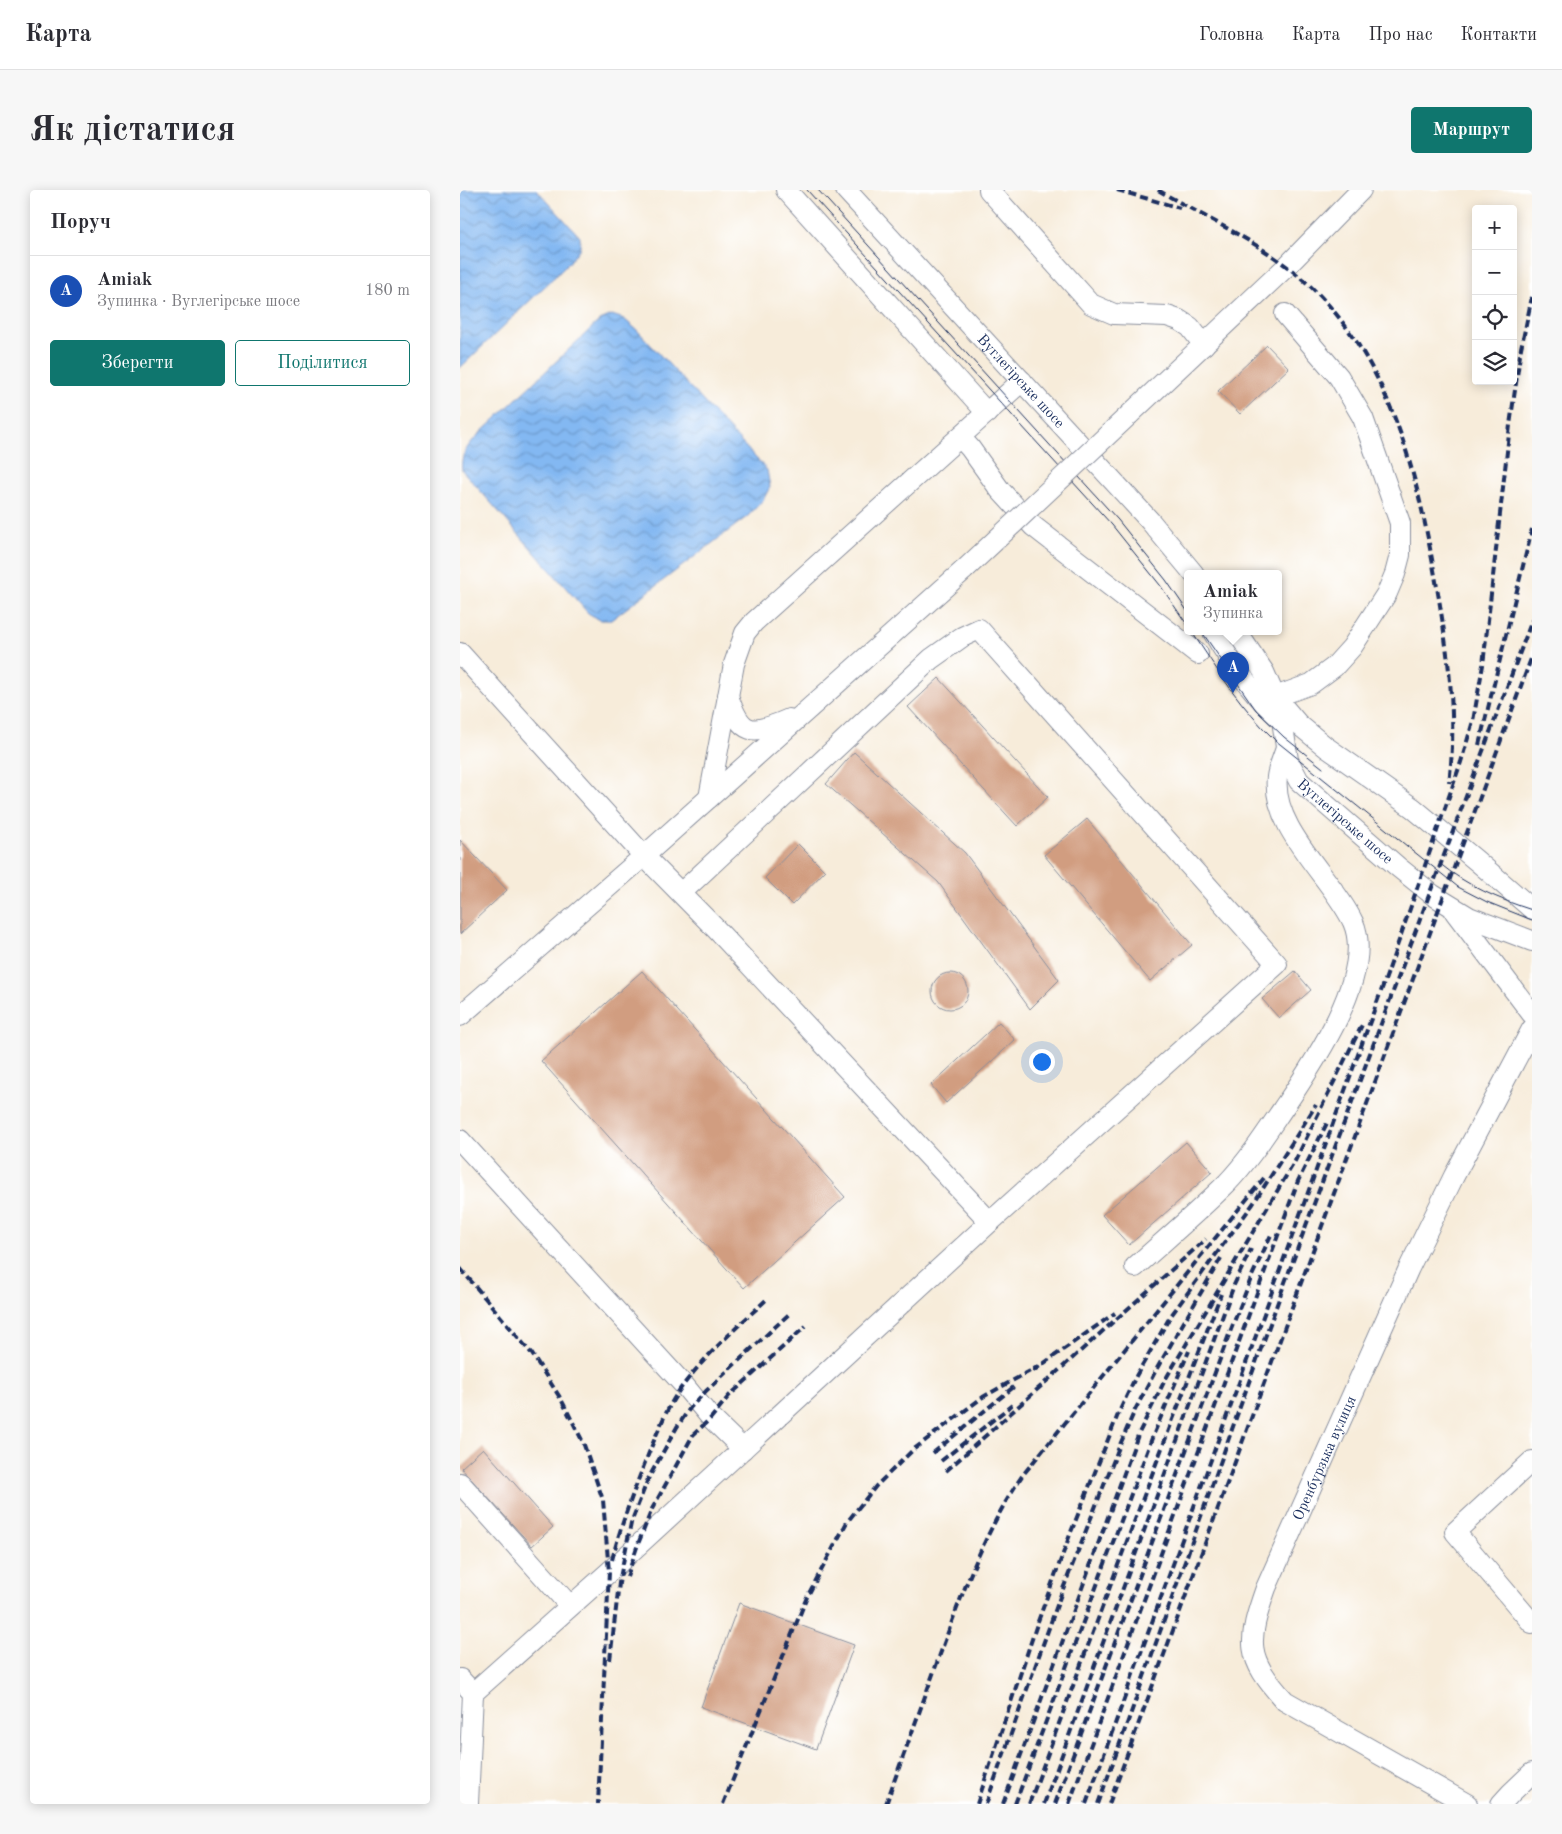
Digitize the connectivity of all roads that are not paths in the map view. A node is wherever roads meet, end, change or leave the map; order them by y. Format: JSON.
{"nodes":[{"id":1,"x":786,"y":190,"type":"edge"},
{"id":2,"x":846,"y":190,"type":"edge"},
{"id":3,"x":988,"y":190,"type":"edge"},
{"id":4,"x":1360,"y":190,"type":"edge"},
{"id":5,"x":1285,"y":314,"type":"dead end"},
{"id":6,"x":1204,"y":345,"type":"junction"},
{"id":7,"x":1022,"y":381,"type":"junction"},
{"id":8,"x":987,"y":413,"type":"junction"},
{"id":9,"x":960,"y":437,"type":"junction"},
{"id":10,"x":1188,"y":570,"type":"edge"},
{"id":11,"x":1215,"y":635,"type":"edge"},
{"id":12,"x":1239,"y":635,"type":"edge"},
{"id":13,"x":460,"y":653,"type":"edge"},
{"id":14,"x":1198,"y":654,"type":"dead end"},
{"id":15,"x":728,"y":696,"type":"junction"},
{"id":16,"x":1275,"y":697,"type":"junction"},
{"id":17,"x":806,"y":711,"type":"junction"},
{"id":18,"x":1282,"y":720,"type":"junction"},
{"id":19,"x":1286,"y":748,"type":"junction"},
{"id":20,"x":709,"y":798,"type":"junction"},
{"id":21,"x":644,"y":856,"type":"junction"},
{"id":22,"x":681,"y":894,"type":"junction"},
{"id":23,"x":1452,"y":908,"type":"junction"},
{"id":24,"x":1532,"y":909,"type":"edge"},
{"id":25,"x":1532,"y":941,"type":"edge"},
{"id":26,"x":1532,"y":1014,"type":"edge"},
{"id":27,"x":460,"y":1016,"type":"edge"},
{"id":28,"x":1532,"y":1029,"type":"edge"},
{"id":29,"x":460,"y":1140,"type":"edge"},
{"id":30,"x":990,"y":1222,"type":"junction"},
{"id":31,"x":1135,"y":1267,"type":"dead end"},
{"id":32,"x":743,"y":1450,"type":"junction"},
{"id":33,"x":1532,"y":1461,"type":"edge"},
{"id":34,"x":460,"y":1483,"type":"edge"},
{"id":35,"x":570,"y":1606,"type":"junction"},
{"id":36,"x":1532,"y":1623,"type":"edge"},
{"id":37,"x":466,"y":1686,"type":"edge"},
{"id":38,"x":1532,"y":1773,"type":"edge"},
{"id":39,"x":468,"y":1804,"type":"edge"},
{"id":40,"x":1466,"y":1804,"type":"edge"},
{"id":41,"x":1501,"y":1804,"type":"edge"}],
"edges":[{"from":1,"to":8,"type":"street"},
{"from":2,"to":7,"type":"street","name":"Вуглегірське шосе"},
{"from":3,"to":6,"type":"street"},
{"from":4,"to":6,"type":"street"},
{"from":5,"to":16,"type":"street"},
{"from":6,"to":17,"type":"street","bridge":true},
{"from":7,"to":8,"type":"street"},
{"from":7,"to":10,"type":"street","name":"Вуглегірське шосе"},
{"from":8,"to":9,"type":"street"},
{"from":9,"to":14,"type":"street"},
{"from":9,"to":15,"type":"street"},
{"from":11,"to":18,"type":"street"},
{"from":12,"to":16,"type":"street","name":"Вуглегірське шосе"},
{"from":13,"to":21,"type":"street"},
{"from":15,"to":17,"type":"street"},
{"from":15,"to":20,"type":"street"},
{"from":16,"to":18,"type":"street","name":"Вуглегірське шосе"},
{"from":16,"to":24,"type":"street"},
{"from":17,"to":20,"type":"street"},
{"from":18,"to":19,"type":"street","name":"Вуглегірське шосе"},
{"from":19,"to":23,"type":"street","name":"Вуглегірське шосе"},
{"from":19,"to":31,"type":"street"},
{"from":20,"to":21,"type":"street"},
{"from":21,"to":22,"type":"street"},
{"from":21,"to":27,"type":"street"},
{"from":22,"to":30,"type":"street"},
{"from":22,"to":30,"type":"street"},
{"from":23,"to":25,"type":"street","name":"Вуглегірське шосе"},
{"from":23,"to":26,"type":"street"},
{"from":28,"to":40,"type":"street","name":"Оренбурзька вулиця"},
{"from":29,"to":32,"type":"street"},
{"from":30,"to":32,"type":"street"},
{"from":32,"to":35,"type":"street"},
{"from":33,"to":36,"type":"street"},
{"from":34,"to":35,"type":"street"},
{"from":35,"to":37,"type":"street"},
{"from":37,"to":39,"type":"street"},
{"from":38,"to":41,"type":"street"}]}
